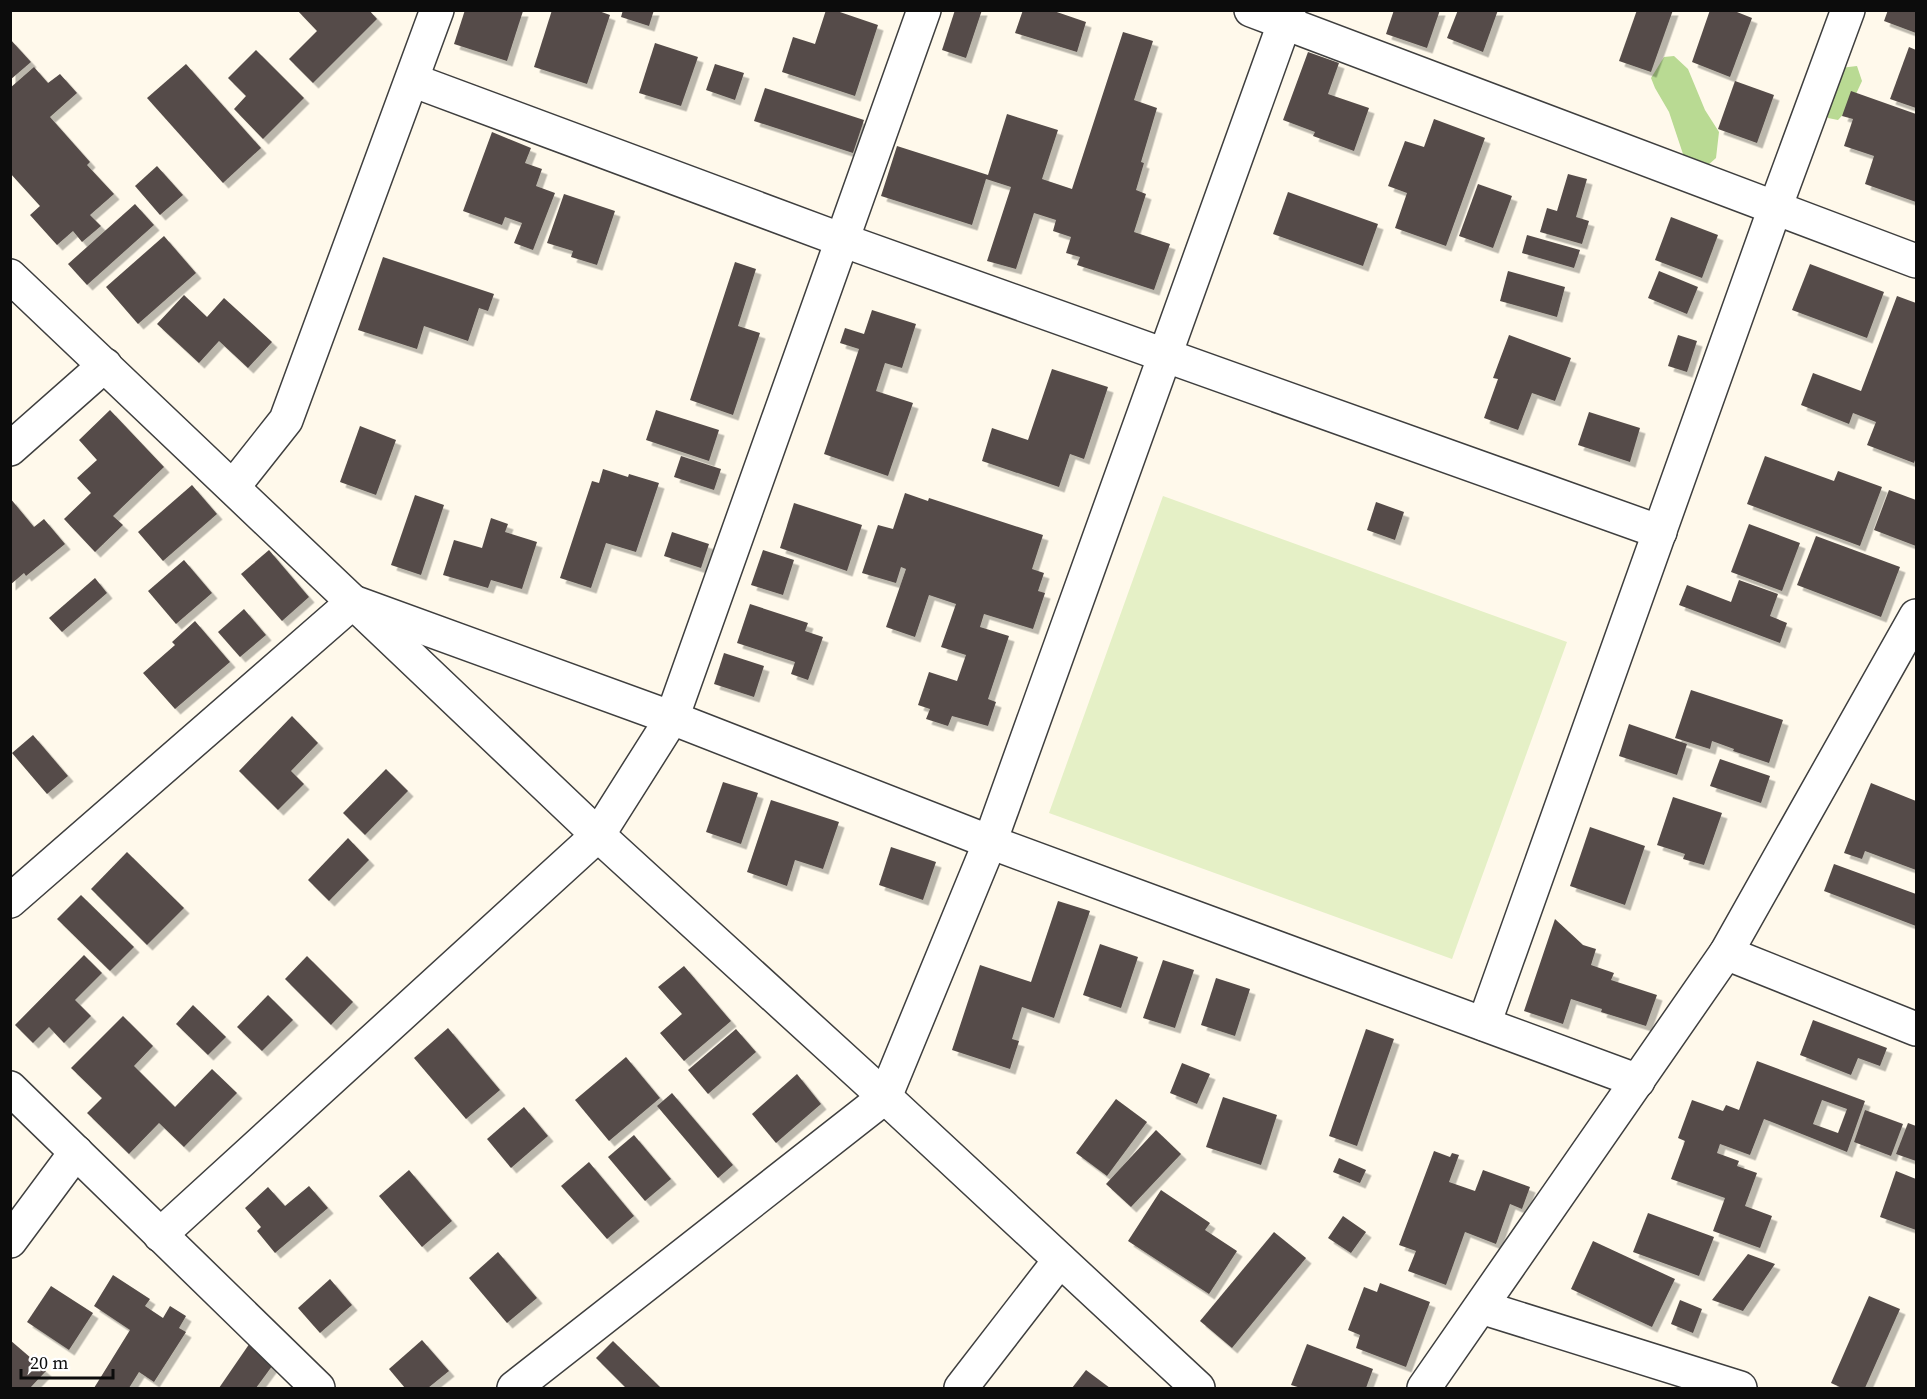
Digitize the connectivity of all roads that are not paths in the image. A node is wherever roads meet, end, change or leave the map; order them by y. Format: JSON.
{"nodes":[{"id":1,"x":437,"y":10,"type":"edge"},
{"id":2,"x":924,"y":10,"type":"edge"},
{"id":3,"x":1251,"y":10,"type":"edge"},
{"id":4,"x":1848,"y":10,"type":"edge"},
{"id":5,"x":1286,"y":17,"type":"edge"},
{"id":6,"x":412,"y":80,"type":"junction"},
{"id":7,"x":1775,"y":208,"type":"junction"},
{"id":8,"x":842,"y":240,"type":"junction"},
{"id":9,"x":1917,"y":261,"type":"edge"},
{"id":10,"x":10,"y":276,"type":"edge"},
{"id":11,"x":1163,"y":356,"type":"junction"},
{"id":12,"x":105,"y":365,"type":"junction"},
{"id":13,"x":10,"y":449,"type":"edge"},
{"id":14,"x":233,"y":487,"type":"junction"},
{"id":15,"x":1660,"y":531,"type":"junction"},
{"id":16,"x":353,"y":602,"type":"junction"},
{"id":17,"x":1911,"y":636,"type":"edge"},
{"id":18,"x":672,"y":718,"type":"junction"},
{"id":19,"x":598,"y":836,"type":"junction"},
{"id":20,"x":990,"y":842,"type":"junction"},
{"id":21,"x":10,"y":901,"type":"edge"},
{"id":22,"x":1726,"y":952,"type":"junction"},
{"id":23,"x":1484,"y":1024,"type":"junction"},
{"id":24,"x":1917,"y":1029,"type":"edge"},
{"id":25,"x":1638,"y":1081,"type":"junction"},
{"id":26,"x":10,"y":1088,"type":"edge"},
{"id":27,"x":885,"y":1097,"type":"junction"},
{"id":28,"x":76,"y":1152,"type":"junction"},
{"id":29,"x":160,"y":1235,"type":"junction"},
{"id":30,"x":10,"y":1241,"type":"edge"},
{"id":31,"x":1060,"y":1260,"type":"junction"},
{"id":32,"x":1481,"y":1307,"type":"junction"},
{"id":33,"x":318,"y":1389,"type":"edge"},
{"id":34,"x":514,"y":1389,"type":"edge"},
{"id":35,"x":961,"y":1389,"type":"edge"},
{"id":36,"x":1198,"y":1389,"type":"edge"},
{"id":37,"x":1424,"y":1389,"type":"edge"},
{"id":38,"x":1740,"y":1389,"type":"edge"}],
"edges":[{"from":1,"to":6,"type":"street"},
{"from":2,"to":8,"type":"street"},
{"from":3,"to":5,"type":"street"},
{"from":4,"to":7,"type":"street"},
{"from":5,"to":7,"type":"street"},
{"from":5,"to":11,"type":"street"},
{"from":6,"to":8,"type":"street"},
{"from":6,"to":14,"type":"street"},
{"from":7,"to":9,"type":"street"},
{"from":7,"to":15,"type":"street"},
{"from":8,"to":11,"type":"street"},
{"from":8,"to":18,"type":"street"},
{"from":10,"to":12,"type":"street"},
{"from":11,"to":15,"type":"street"},
{"from":11,"to":20,"type":"street"},
{"from":12,"to":13,"type":"street"},
{"from":12,"to":14,"type":"street"},
{"from":14,"to":16,"type":"street"},
{"from":15,"to":23,"type":"street"},
{"from":16,"to":18,"type":"street"},
{"from":16,"to":19,"type":"street"},
{"from":16,"to":21,"type":"street"},
{"from":17,"to":22,"type":"street"},
{"from":18,"to":19,"type":"street"},
{"from":18,"to":20,"type":"street"},
{"from":19,"to":27,"type":"street"},
{"from":19,"to":29,"type":"street"},
{"from":20,"to":23,"type":"street"},
{"from":20,"to":27,"type":"street"},
{"from":22,"to":24,"type":"street"},
{"from":22,"to":25,"type":"street"},
{"from":23,"to":25,"type":"street"},
{"from":25,"to":32,"type":"street"},
{"from":26,"to":28,"type":"street"},
{"from":27,"to":31,"type":"street"},
{"from":27,"to":34,"type":"street"},
{"from":28,"to":29,"type":"street"},
{"from":28,"to":30,"type":"street"},
{"from":29,"to":33,"type":"street"},
{"from":31,"to":35,"type":"street"},
{"from":31,"to":36,"type":"street"},
{"from":32,"to":37,"type":"street"},
{"from":32,"to":38,"type":"street"}]}
